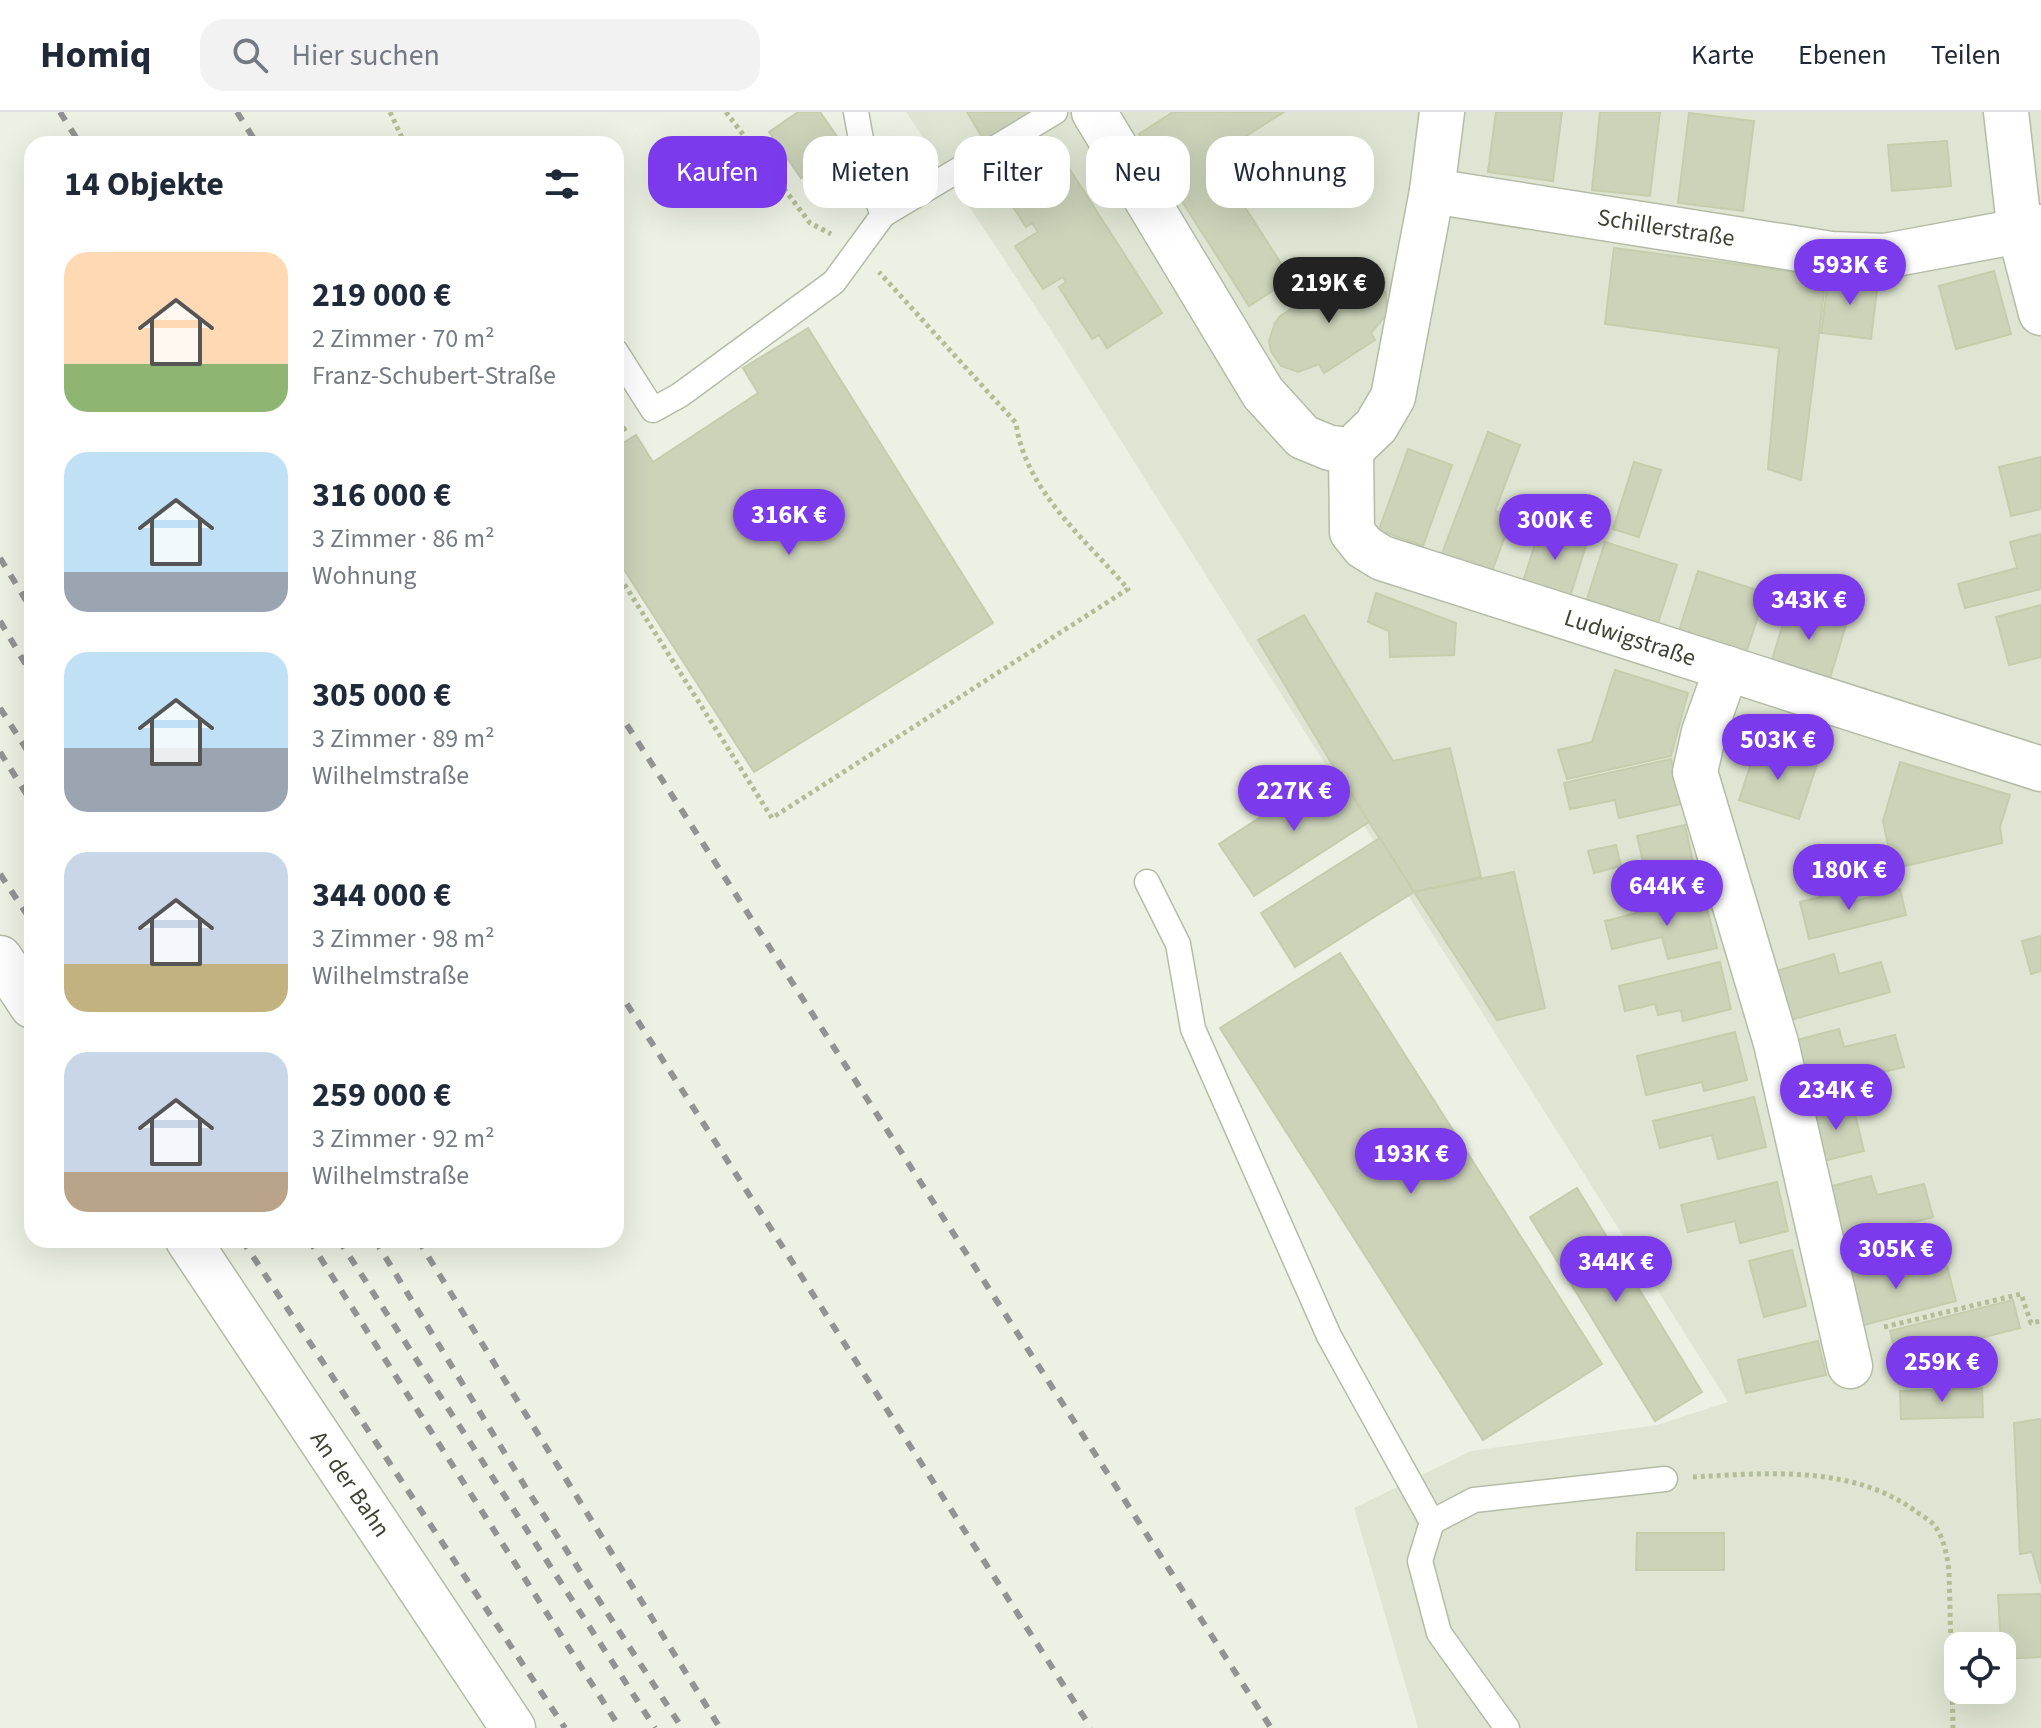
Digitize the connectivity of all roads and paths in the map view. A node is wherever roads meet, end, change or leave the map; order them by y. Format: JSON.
{"nodes":[{"id":1,"x":390,"y":112,"type":"edge"},
{"id":2,"x":726,"y":112,"type":"edge"},
{"id":3,"x":856,"y":112,"type":"edge"},
{"id":4,"x":1055,"y":112,"type":"edge"},
{"id":5,"x":1094,"y":112,"type":"edge"},
{"id":6,"x":1442,"y":112,"type":"edge"},
{"id":7,"x":2006,"y":112,"type":"edge"},
{"id":8,"x":401,"y":136,"type":"edge"},
{"id":9,"x":1432,"y":191,"type":"junction"},
{"id":10,"x":883,"y":215,"type":"junction"},
{"id":11,"x":2031,"y":230,"type":"edge"},
{"id":12,"x":859,"y":249,"type":"junction"},
{"id":13,"x":2041,"y":313,"type":"edge"},
{"id":14,"x":624,"y":365,"type":"edge"},
{"id":15,"x":1351,"y":450,"type":"junction"},
{"id":16,"x":624,"y":584,"type":"edge"},
{"id":17,"x":1727,"y":668,"type":"junction"},
{"id":18,"x":2041,"y":769,"type":"edge"},
{"id":19,"x":1147,"y":882,"type":"dead end"},
{"id":20,"x":0,"y":958,"type":"edge"},
{"id":21,"x":24,"y":994,"type":"edge"},
{"id":22,"x":193,"y":1248,"type":"edge"},
{"id":23,"x":2041,"y":1321,"type":"edge"},
{"id":24,"x":1847,"y":1352,"type":"joint"},
{"id":25,"x":1665,"y":1479,"type":"joint"},
{"id":26,"x":1432,"y":1522,"type":"junction"},
{"id":27,"x":513,"y":1728,"type":"edge"},
{"id":28,"x":1507,"y":1728,"type":"edge"},
{"id":29,"x":1953,"y":1728,"type":"edge"}],
"edges":[{"from":1,"to":8,"type":"path"},
{"from":2,"to":12,"type":"path"},
{"from":3,"to":10,"type":"lane"},
{"from":4,"to":10,"type":"lane"},
{"from":5,"to":15,"type":"street"},
{"from":6,"to":9,"type":"street"},
{"from":7,"to":11,"type":"street"},
{"from":9,"to":11,"type":"street","name":"Schillerstraße"},
{"from":9,"to":15,"type":"street"},
{"from":10,"to":12,"type":"lane"},
{"from":11,"to":13,"type":"street"},
{"from":12,"to":14,"type":"lane"},
{"from":12,"to":16,"type":"path"},
{"from":15,"to":17,"type":"street","name":"Ludwigstraße"},
{"from":17,"to":18,"type":"street","name":"Ludwigstraße"},
{"from":17,"to":24,"type":"street"},
{"from":19,"to":26,"type":"lane"},
{"from":20,"to":21,"type":"street"},
{"from":22,"to":27,"type":"street","name":"An der Bahn"},
{"from":23,"to":24,"type":"path"},
{"from":25,"to":26,"type":"lane"},
{"from":25,"to":29,"type":"path"},
{"from":26,"to":28,"type":"lane"}]}
